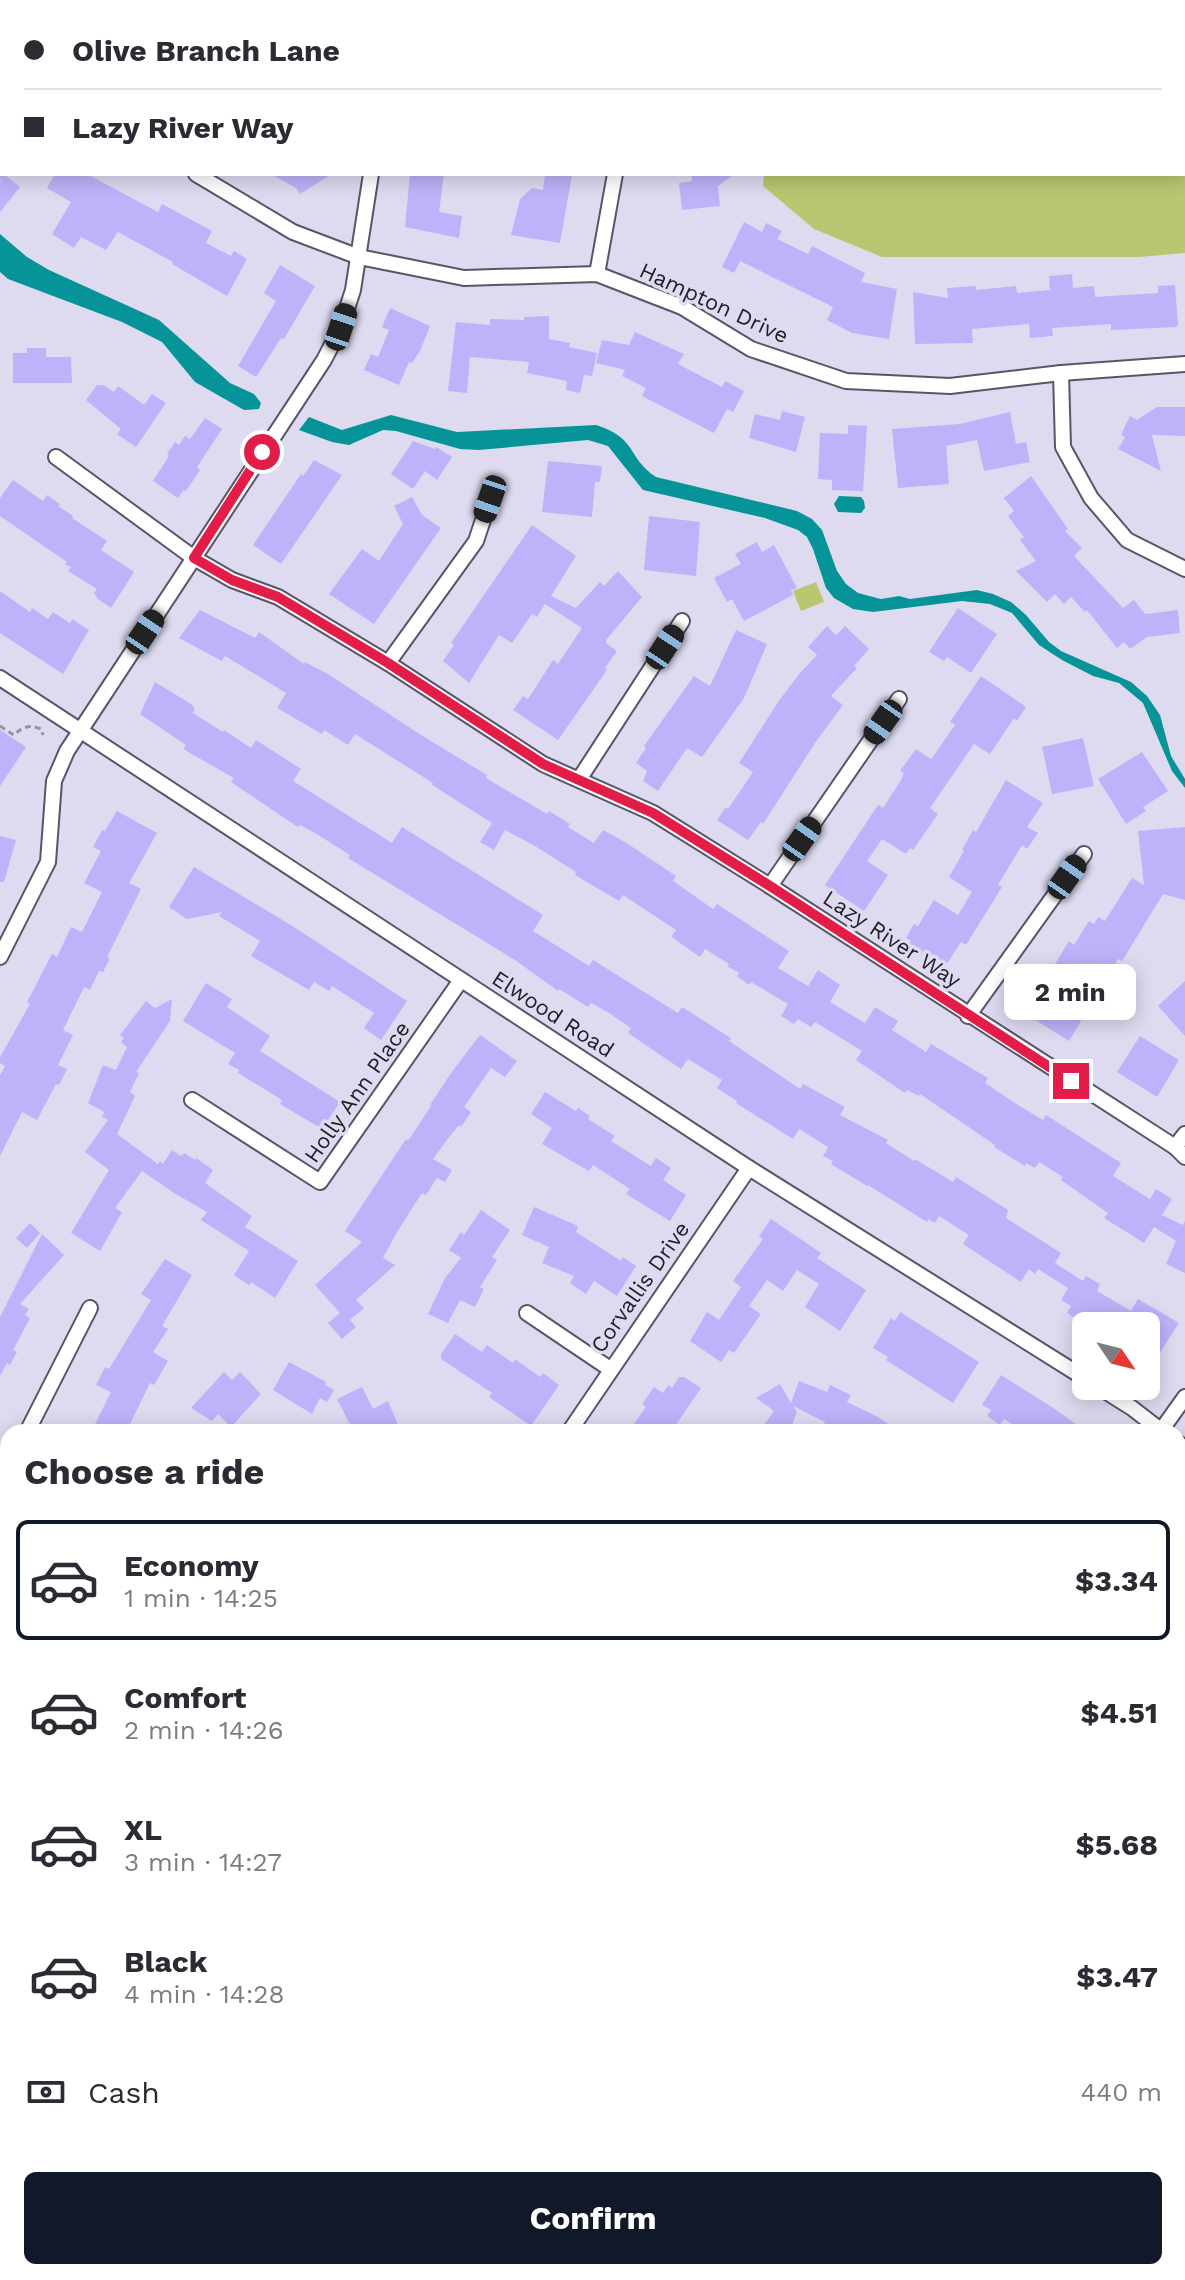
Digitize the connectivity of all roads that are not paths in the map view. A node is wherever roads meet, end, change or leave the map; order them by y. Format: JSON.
{"nodes":[{"id":1,"x":199,"y":176,"type":"edge"},
{"id":2,"x":371,"y":176,"type":"edge"},
{"id":3,"x":615,"y":176,"type":"edge"},
{"id":4,"x":359,"y":257,"type":"junction"},
{"id":5,"x":597,"y":274,"type":"junction"},
{"id":6,"x":1185,"y":364,"type":"edge"},
{"id":7,"x":1061,"y":373,"type":"junction"},
{"id":8,"x":56,"y":457,"type":"dead end"},
{"id":9,"x":490,"y":499,"type":"dead end"},
{"id":10,"x":194,"y":558,"type":"junction"},
{"id":11,"x":1185,"y":569,"type":"edge"},
{"id":12,"x":682,"y":621,"type":"dead end"},
{"id":13,"x":388,"y":663,"type":"junction"},
{"id":14,"x":0,"y":678,"type":"edge"},
{"id":15,"x":899,"y":699,"type":"dead end"},
{"id":16,"x":80,"y":730,"type":"junction"},
{"id":17,"x":580,"y":778,"type":"junction"},
{"id":18,"x":1084,"y":854,"type":"dead end"},
{"id":19,"x":770,"y":886,"type":"junction"},
{"id":20,"x":1,"y":954,"type":"edge"},
{"id":21,"x":461,"y":980,"type":"junction"},
{"id":22,"x":968,"y":1016,"type":"junction"},
{"id":23,"x":192,"y":1100,"type":"dead end"},
{"id":24,"x":1185,"y":1134,"type":"edge"},
{"id":25,"x":1180,"y":1152,"type":"edge"},
{"id":26,"x":749,"y":1168,"type":"junction"},
{"id":27,"x":90,"y":1308,"type":"dead end"},
{"id":28,"x":527,"y":1313,"type":"dead end"},
{"id":29,"x":610,"y":1369,"type":"junction"},
{"id":30,"x":1072,"y":1370,"type":"edge"},
{"id":31,"x":1185,"y":1397,"type":"edge"},
{"id":32,"x":1119,"y":1400,"type":"edge"},
{"id":33,"x":31,"y":1424,"type":"edge"},
{"id":34,"x":574,"y":1424,"type":"edge"},
{"id":35,"x":1151,"y":1424,"type":"edge"},
{"id":36,"x":1166,"y":1424,"type":"edge"}],
"edges":[{"from":1,"to":4,"type":"street","name":"Hampton Drive"},
{"from":2,"to":4,"type":"street"},
{"from":3,"to":5,"type":"street"},
{"from":4,"to":5,"type":"street","name":"Hampton Drive"},
{"from":4,"to":10,"type":"street"},
{"from":5,"to":7,"type":"street","name":"Hampton Drive"},
{"from":6,"to":7,"type":"street","name":"Hampton Drive"},
{"from":7,"to":11,"type":"street"},
{"from":8,"to":10,"type":"street","name":"Lazy River Way"},
{"from":9,"to":13,"type":"street"},
{"from":10,"to":13,"type":"street","name":"Lazy River Way"},
{"from":10,"to":16,"type":"street"},
{"from":12,"to":17,"type":"street"},
{"from":13,"to":17,"type":"street","name":"Lazy River Way"},
{"from":14,"to":16,"type":"street","name":"Elwood Road"},
{"from":15,"to":19,"type":"street"},
{"from":16,"to":20,"type":"street"},
{"from":16,"to":21,"type":"street","name":"Elwood Road"},
{"from":17,"to":19,"type":"street","name":"Lazy River Way"},
{"from":18,"to":22,"type":"street"},
{"from":19,"to":22,"type":"street","name":"Lazy River Way"},
{"from":21,"to":23,"type":"street","name":"Holly Ann Place"},
{"from":21,"to":26,"type":"street","name":"Elwood Road"},
{"from":22,"to":25,"type":"street","name":"Lazy River Way"},
{"from":24,"to":25,"type":"street"},
{"from":26,"to":29,"type":"street","name":"Corvallis Drive"},
{"from":26,"to":30,"type":"street","name":"Elwood Road"},
{"from":27,"to":33,"type":"street"},
{"from":28,"to":29,"type":"street"},
{"from":29,"to":34,"type":"street","name":"Corvallis Drive"},
{"from":31,"to":36,"type":"street"},
{"from":32,"to":35,"type":"street"}]}
